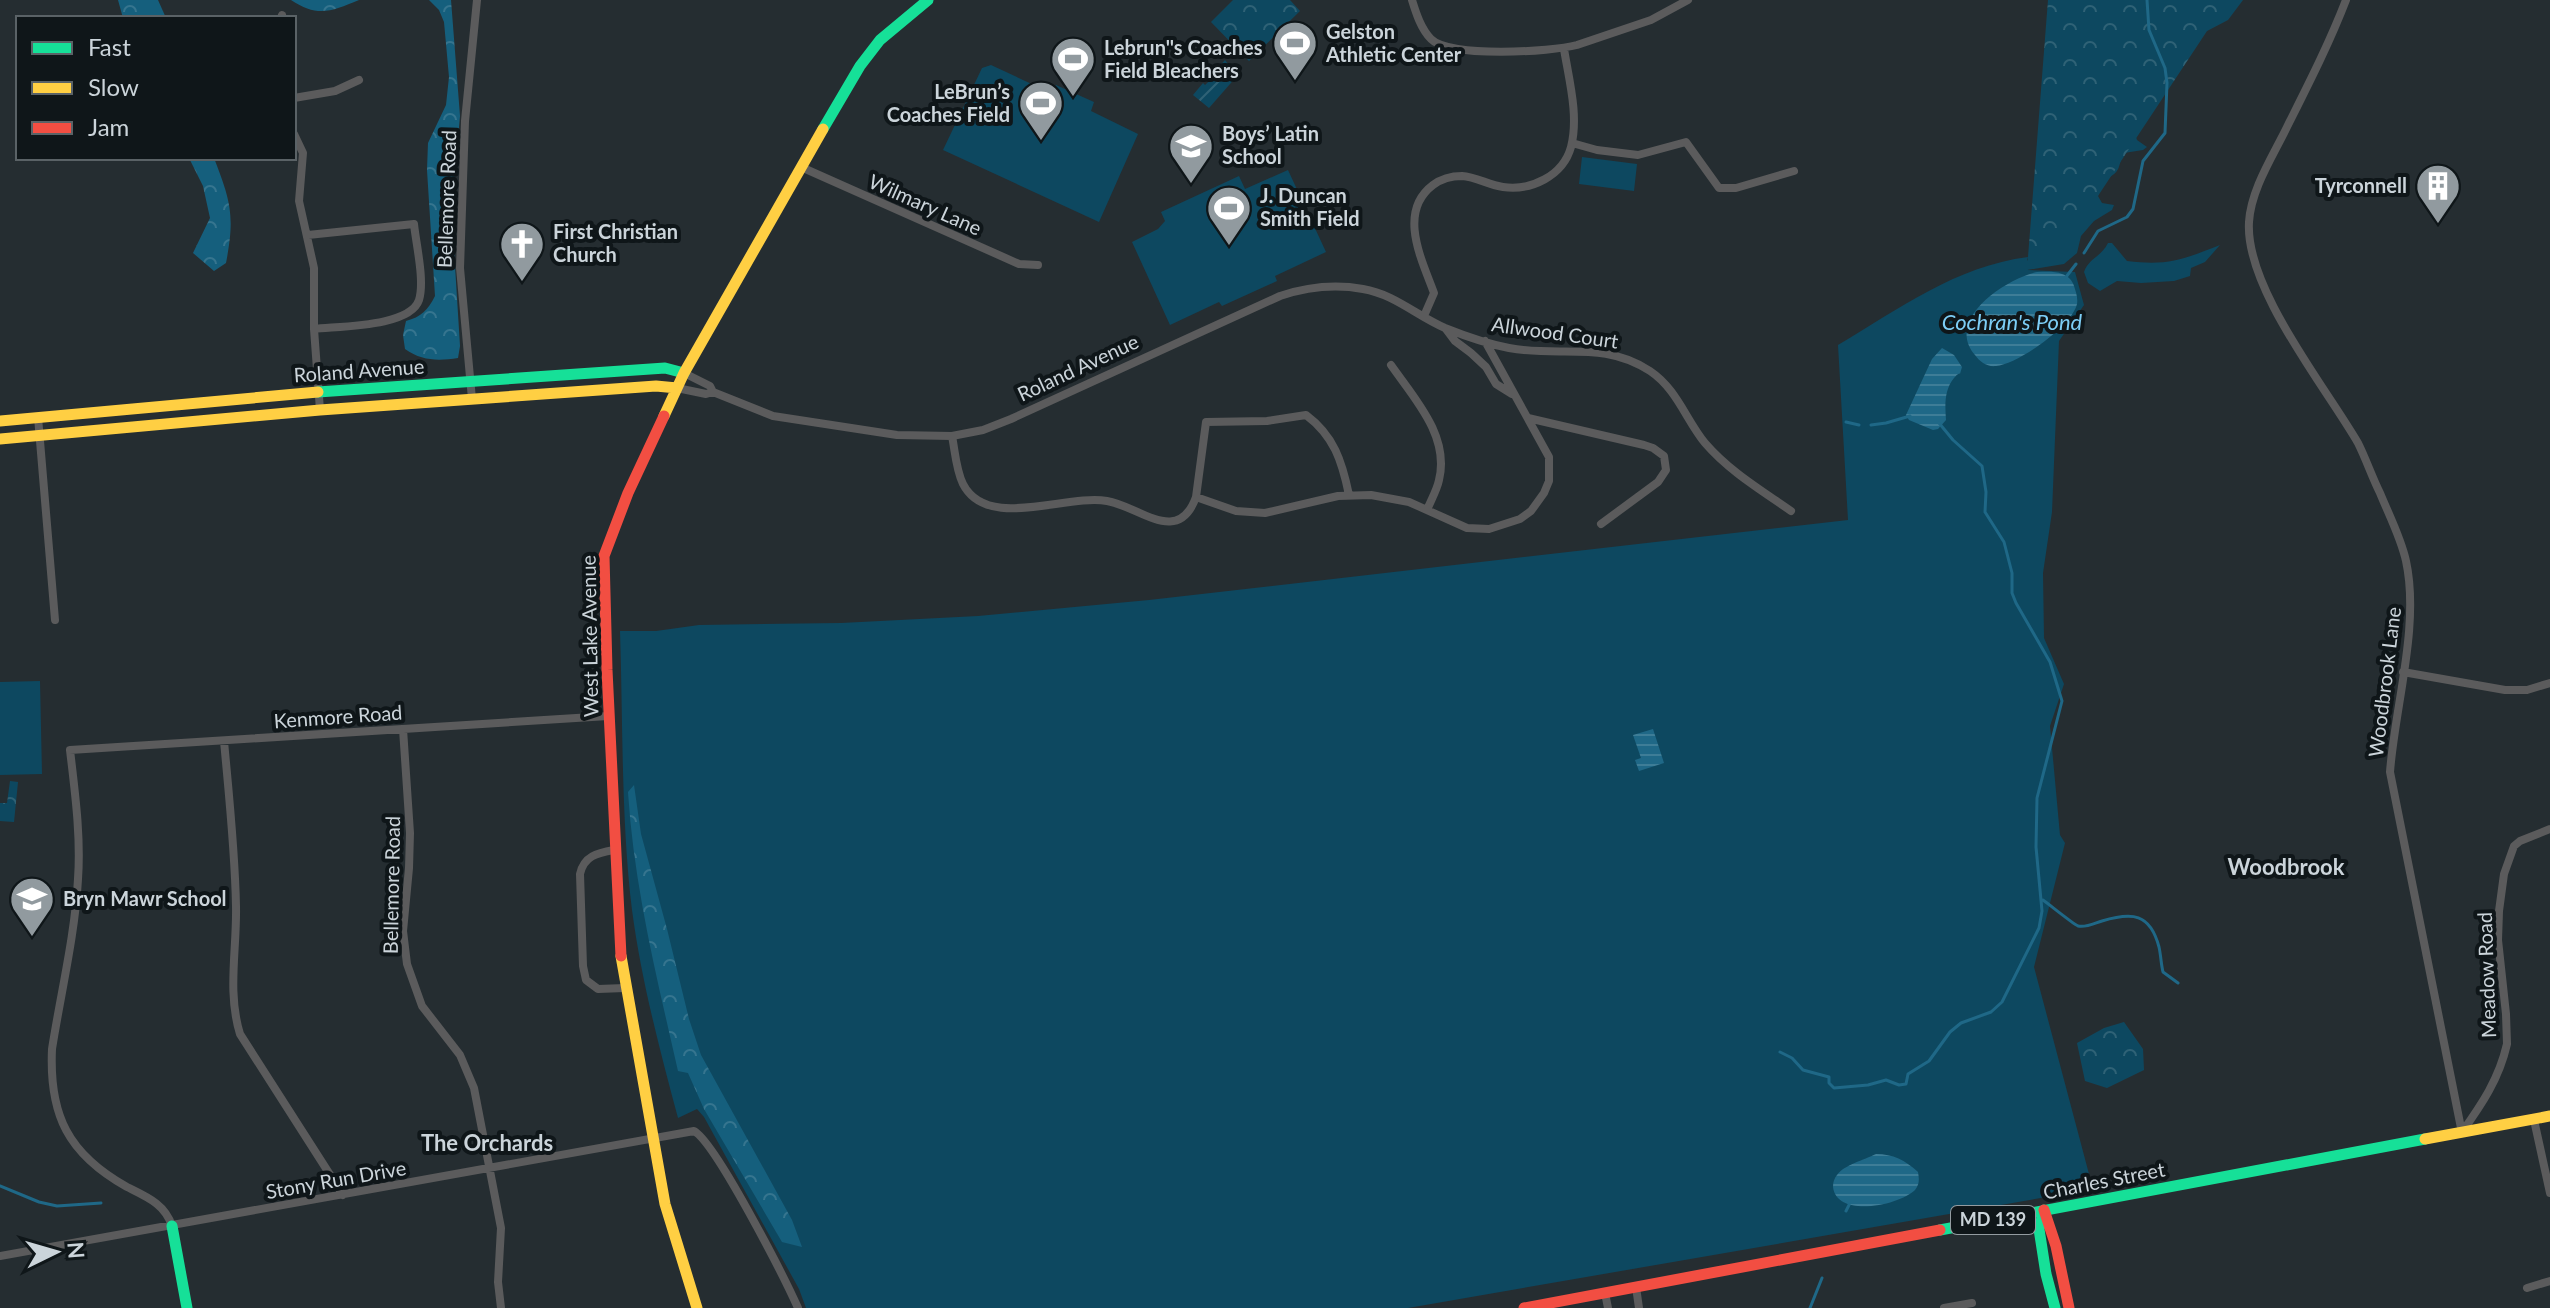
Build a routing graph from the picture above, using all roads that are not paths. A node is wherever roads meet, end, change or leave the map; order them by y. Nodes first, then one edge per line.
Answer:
1 (477, 0) edge
2 (928, 0) edge
3 (1412, 0) edge
4 (1688, 0) edge
5 (2346, 0) edge
6 (1564, 49) junction
7 (359, 80) dead end
8 (296, 98) edge
9 (296, 138) edge
10 (1572, 143) junction
11 (801, 167) junction
12 (1794, 171) dead end
13 (308, 235) junction
14 (1038, 265) dead end
15 (1424, 316) junction
16 (1445, 328) junction
17 (314, 329) junction
18 (1485, 341) junction
19 (1391, 365) dead end
20 (684, 373) junction
21 (470, 381) junction
22 (677, 388) junction
23 (319, 392) junction
24 (713, 392) junction
25 (1515, 396) junction
26 (472, 399) junction
27 (320, 410) junction
28 (38, 417) junction
29 (1528, 418) junction
30 (0, 421) edge
31 (40, 436) junction
32 (952, 436) junction
33 (0, 439) edge
34 (1349, 495) junction
35 (1196, 497) junction
36 (1427, 510) junction
37 (1791, 511) dead end
38 (1601, 524) dead end
39 (55, 620) dead end
40 (2403, 672) junction
41 (2550, 683) edge
42 (608, 716) junction
43 (403, 729) junction
44 (224, 741) junction
45 (2550, 829) edge
46 (614, 850) junction
47 (625, 988) junction
48 (2550, 1116) edge
49 (2534, 1120) junction
50 (2462, 1133) junction
51 (652, 1139) junction
52 (490, 1168) junction
53 (2550, 1193) edge
54 (343, 1195) junction
55 (2044, 1210) junction
56 (172, 1226) junction
57 (0, 1256) edge
58 (2550, 1281) edge
59 (1636, 1287) junction
60 (2527, 1288) dead end
61 (1605, 1293) junction
62 (1972, 1303) dead end
63 (187, 1308) edge
64 (501, 1308) edge
65 (697, 1308) edge
66 (798, 1308) edge
67 (1524, 1308) edge
68 (1608, 1308) edge
69 (1639, 1308) edge
70 (1944, 1308) edge
71 (2055, 1308) edge
72 (2069, 1308) edge

1 - 21 street, Bellemore Road
2 - 11 street, West Lake Avenue
3 - 6 street
4 - 6 street
5 - 40 street, Woodbrook Lane
6 - 10 street
7 - 8 street
9 - 13 street
10 - 12 street
10 - 15 street
11 - 14 street, Wilmary Lane
11 - 20 street, West Lake Avenue
13 - 17 street
13 - 17 street
15 - 16 street, Roland Avenue
15 - 32 street, Roland Avenue
16 - 18 street, Allwood Court
16 - 25 street
17 - 23 street
18 - 25 street
18 - 37 street, Allwood Court
19 - 36 street
20 - 21 street, Roland Avenue
20 - 22 street, West Lake Avenue
20 - 24 street, Roland Avenue
21 - 23 street, Roland Avenue
21 - 26 street, Bellemore Road
22 - 24 street, Roland Avenue
22 - 26 street, Roland Avenue
22 - 42 street, West Lake Avenue
23 - 27 street
23 - 28 street, Roland Avenue
24 - 32 street, Roland Avenue
25 - 29 street
26 - 27 street, Roland Avenue
27 - 31 street, Roland Avenue
28 - 30 street, Roland Avenue
28 - 31 street
29 - 36 street
29 - 38 street
31 - 33 street, Roland Avenue
31 - 39 street
32 - 35 street
34 - 35 street
34 - 35 street
34 - 36 street
40 - 41 street
40 - 50 street, Woodbrook Lane
42 - 43 street, Kenmore Road
42 - 46 street, West Lake Avenue
43 - 44 street, Kenmore Road
43 - 52 street, Bellemore Road
44 - 54 street
44 - 56 street, Kenmore Road
45 - 50 street, Meadow Road
46 - 47 street, West Lake Avenue
46 - 47 street
47 - 51 street, West Lake Avenue
48 - 49 street, Charles Street / MD 139
49 - 50 street, Charles Street / MD 139
49 - 53 street
50 - 55 street, Charles Street / MD 139
51 - 52 street, Stony Run Drive
51 - 65 street, West Lake Avenue
51 - 66 street, Stony Run Drive
52 - 54 street, Stony Run Drive
52 - 64 street, Bellemore Road
54 - 56 street, Stony Run Drive
55 - 59 street, Charles Street / MD 139
55 - 71 street
55 - 72 street
56 - 57 street, Stony Run Drive
56 - 63 street
58 - 60 street
59 - 61 street, Charles Street / MD 139
59 - 69 street
61 - 67 street, Charles Street / MD 139
61 - 68 street
62 - 70 street

